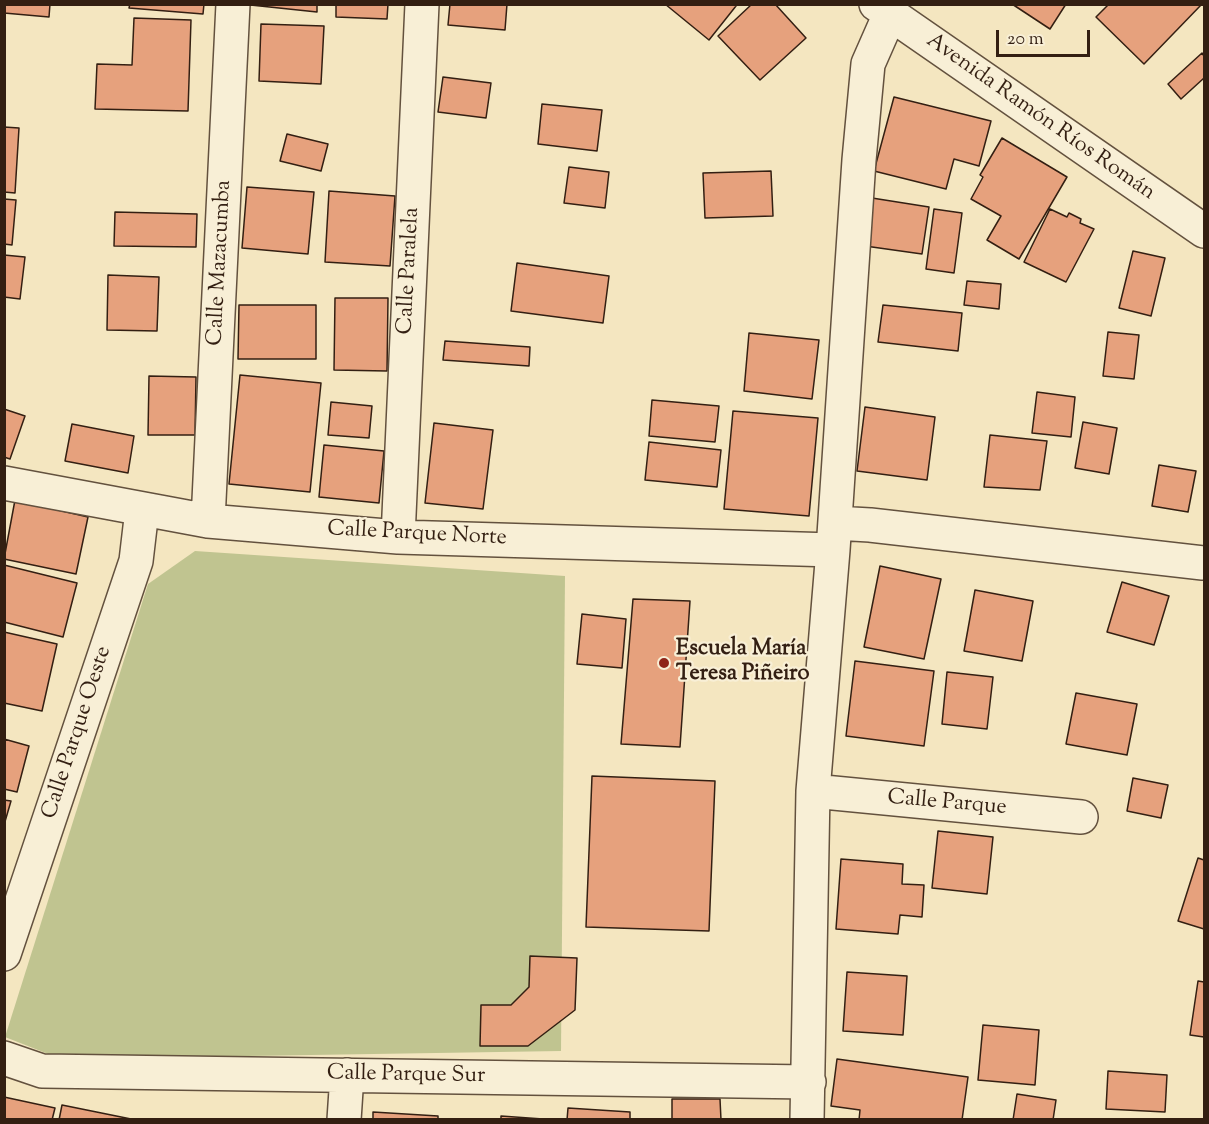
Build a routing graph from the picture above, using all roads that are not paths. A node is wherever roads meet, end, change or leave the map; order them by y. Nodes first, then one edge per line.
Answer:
1 (233, 4) edge
2 (422, 4) edge
3 (883, 9) edge
4 (1204, 231) edge
5 (4, 483) edge
6 (142, 510) junction
7 (208, 521) junction
8 (398, 537) junction
9 (834, 537) junction
10 (1203, 563) edge
11 (813, 792) junction
12 (1081, 817) dead end
13 (4, 954) edge
14 (4, 1058) edge
15 (347, 1075) junction
16 (809, 1082) junction
17 (344, 1119) edge
18 (807, 1119) edge

1 - 7 street, Calle Mazacumba
2 - 8 street, Calle Paralela
3 - 4 street, Avenida Ramón Ríos Román
3 - 9 street
5 - 6 street, Calle Parque Norte
6 - 7 street, Calle Parque Norte
6 - 13 street, Calle Parque Oeste
7 - 8 street, Calle Parque Norte
8 - 9 street, Calle Parque Norte
9 - 10 street, Calle Parque Norte
9 - 11 street
11 - 12 street, Calle Parque
11 - 16 street
14 - 15 street, Calle Parque Sur
15 - 16 street, Calle Parque Sur
15 - 17 street
16 - 18 street

